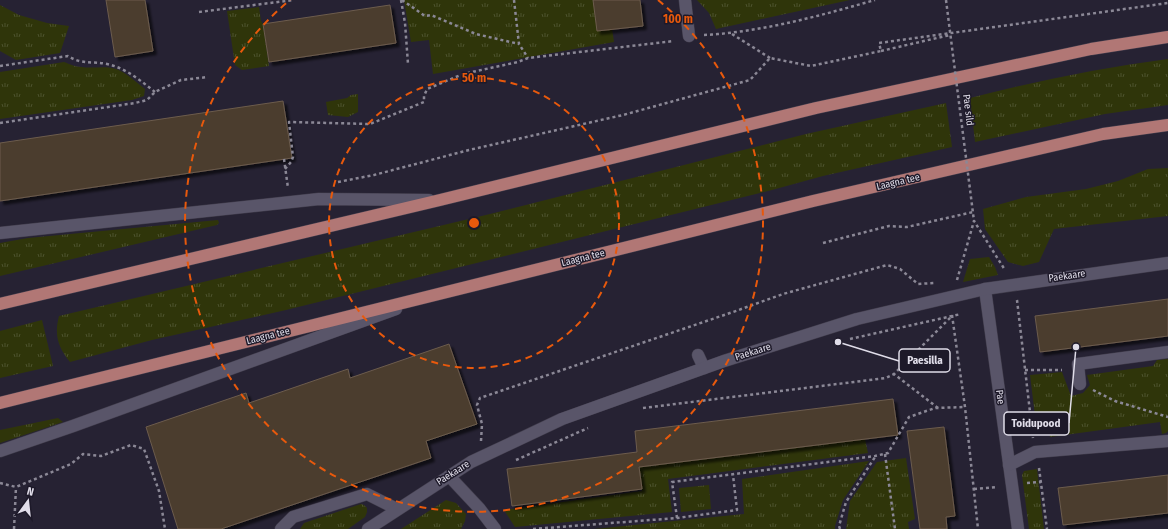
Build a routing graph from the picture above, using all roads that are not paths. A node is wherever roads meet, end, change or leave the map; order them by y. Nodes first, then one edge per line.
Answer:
1 (685, 0) edge
2 (689, 36) road end
3 (1168, 37) edge
4 (1168, 125) edge
5 (440, 200) junction
6 (0, 233) edge
7 (1168, 263) edge
8 (985, 289) junction
9 (439, 294) junction
10 (0, 304) edge
11 (1168, 352) edge
12 (698, 355) dead end
13 (704, 368) junction
14 (1080, 384) road end
15 (0, 403) edge
16 (1168, 441) edge
17 (0, 451) edge
18 (1009, 465) junction
19 (449, 476) junction
20 (397, 509) junction
21 (281, 529) edge
22 (368, 529) edge
23 (495, 529) edge
24 (1018, 529) edge

1 - 2 street
3 - 5 main road
4 - 9 main road, Laagna tee
5 - 6 street
5 - 10 main road
7 - 8 street, Paekaare
8 - 13 street, Paekaare
8 - 18 street, Pae
9 - 15 main road, Laagna tee
9 - 17 street
11 - 14 street
12 - 13 street
13 - 19 street, Paekaare
16 - 18 street
18 - 24 street, Pae
19 - 20 street, Paekaare
19 - 23 street
20 - 21 street
20 - 22 street, Paekaare

